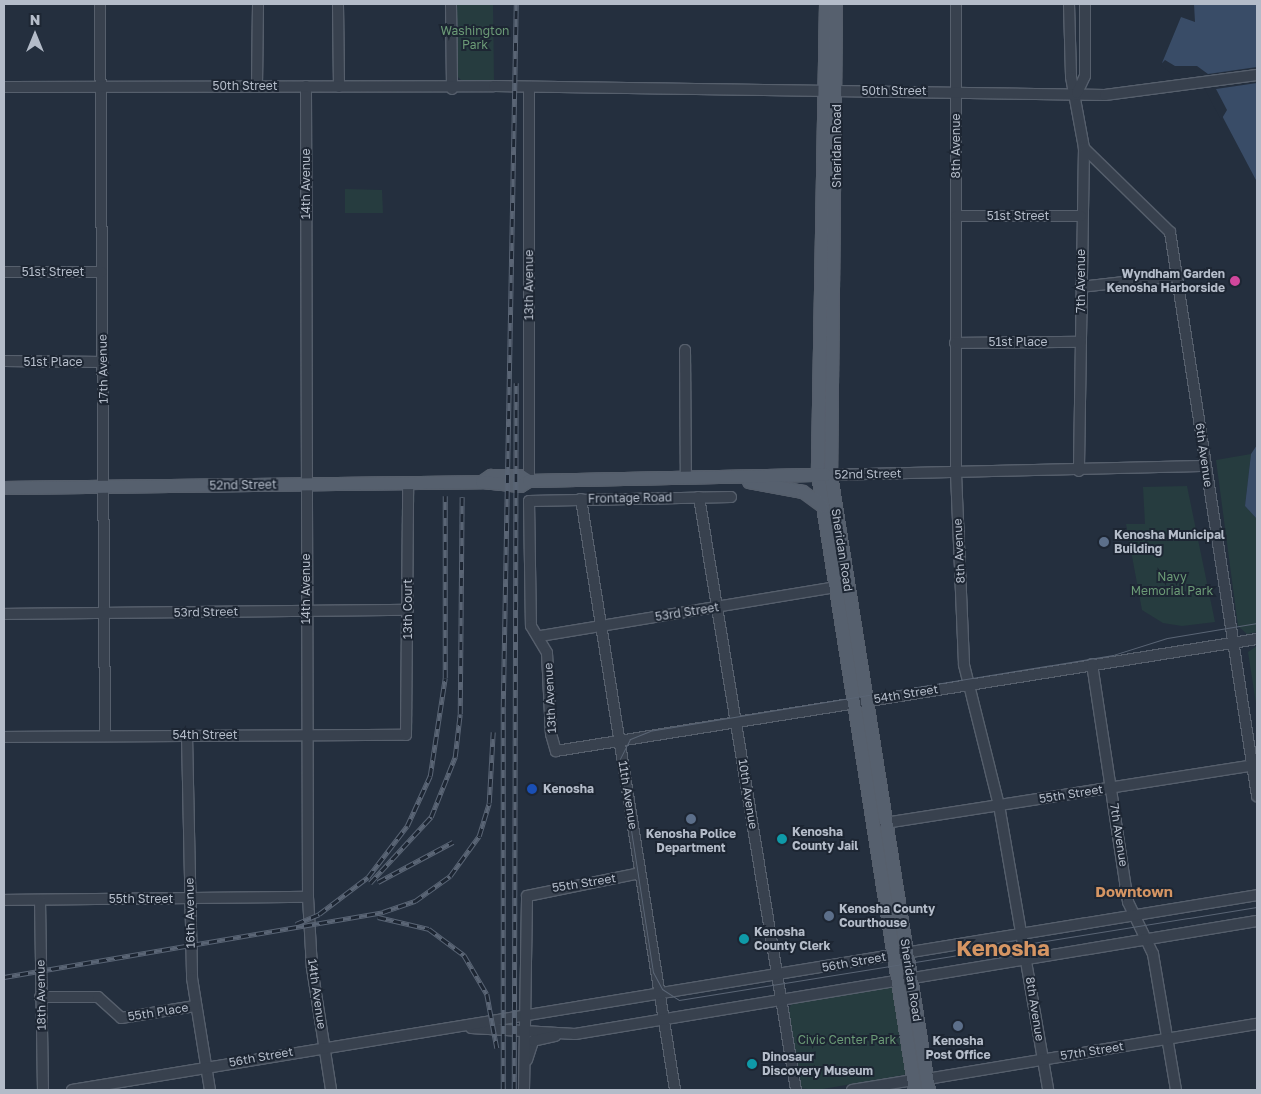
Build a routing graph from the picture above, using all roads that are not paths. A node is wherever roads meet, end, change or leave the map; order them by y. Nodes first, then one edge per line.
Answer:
1 (100, 4) edge
2 (258, 4) edge
3 (338, 4) edge
4 (451, 4) edge
5 (826, 4) edge
6 (836, 4) edge
7 (956, 4) edge
8 (1068, 4) edge
9 (1086, 5) edge
10 (1257, 75) edge
11 (100, 86) junction
12 (257, 86) junction
13 (306, 86) junction
14 (4, 87) edge
15 (339, 87) junction
16 (452, 89) junction
17 (529, 89) junction
18 (831, 91) junction
19 (956, 91) junction
20 (1077, 94) junction
21 (1084, 148) junction
22 (956, 216) junction
23 (1081, 216) junction
24 (4, 272) edge
25 (102, 272) junction
26 (1178, 276) junction
27 (1081, 287) junction
28 (1081, 342) junction
29 (955, 343) junction
30 (685, 350) dead end
31 (4, 361) edge
32 (103, 362) junction
33 (1206, 466) junction
34 (1079, 470) junction
35 (956, 473) junction
36 (818, 475) junction
37 (831, 475) junction
38 (686, 478) junction
39 (727, 478) junction
40 (529, 481) junction
41 (408, 483) junction
42 (306, 484) junction
43 (106, 487) junction
44 (4, 488) edge
45 (699, 497) junction
46 (731, 497) dead end
47 (581, 499) junction
48 (530, 501) joint
49 (822, 506) junction
50 (834, 587) junction
51 (718, 607) junction
52 (306, 610) junction
53 (408, 610) junction
54 (105, 613) junction
55 (4, 614) edge
56 (600, 625) junction
57 (540, 636) junction
58 (1257, 639) edge
59 (1232, 643) junction
60 (1092, 664) junction
61 (969, 684) junction
62 (861, 701) junction
63 (737, 721) junction
64 (105, 735) junction
65 (187, 735) junction
66 (307, 735) junction
67 (406, 735) joint
68 (4, 737) edge
69 (620, 740) junction
70 (556, 751) joint
71 (1255, 765) edge
72 (1111, 788) junction
73 (1257, 796) edge
74 (999, 805) junction
75 (885, 823) junction
76 (640, 873) junction
77 (1257, 895) edge
78 (308, 897) junction
79 (190, 899) junction
80 (4, 900) edge
81 (40, 900) junction
82 (1135, 916) junction
83 (1257, 921) edge
84 (1022, 933) junction
85 (1146, 940) junction
86 (900, 954) junction
87 (1026, 958) junction
88 (777, 975) junction
89 (904, 979) junction
90 (659, 994) junction
91 (40, 997) junction
92 (781, 999) junction
93 (195, 1006) junction
94 (524, 1015) junction
95 (663, 1020) junction
96 (1257, 1024) edge
97 (450, 1027) junction
98 (523, 1028) junction
99 (565, 1034) junction
100 (1168, 1039) junction
101 (324, 1046) junction
102 (1043, 1059) junction
103 (206, 1066) junction
104 (524, 1075) junction
105 (928, 1084) edge
106 (914, 1085) edge
107 (87, 1089) edge
108 (43, 1090) edge
109 (72, 1090) edge
110 (210, 1090) edge
111 (331, 1090) edge
112 (524, 1090) edge
113 (675, 1090) edge
114 (796, 1090) edge
115 (852, 1090) edge
116 (1048, 1090) edge
117 (1176, 1090) edge

1 - 11 street, 17th Avenue
2 - 12 street
3 - 15 street
4 - 16 street
5 - 18 main road, Sheridan Road
6 - 18 main road, Sheridan Road
7 - 19 street, 8th Avenue
8 - 20 street, 7th Avenue
9 - 20 street, 7th Avenue
10 - 20 street, 50th Street
11 - 12 street, 50th Street
11 - 14 street, 50th Street
11 - 25 street, 17th Avenue
12 - 13 street, 50th Street
13 - 15 street, 50th Street
13 - 42 street, 14th Avenue
15 - 16 street, 50th Street
16 - 17 street, 50th Street
17 - 18 street, 50th Street
17 - 40 street, 13th Avenue
18 - 19 street, 50th Street
18 - 36 main road, Sheridan Road
18 - 37 main road, Sheridan Road
19 - 20 street, 50th Street
19 - 22 street, 8th Avenue
20 - 21 street, 7th Avenue
21 - 23 street, 7th Avenue
21 - 26 street, 6th Avenue
22 - 23 street, 51st Street
22 - 29 street, 8th Avenue
23 - 27 street, 7th Avenue
24 - 25 street, 51st Street
25 - 32 street, 17th Avenue
26 - 27 street
26 - 33 street, 6th Avenue
27 - 28 street, 7th Avenue
28 - 29 street, 51st Place
28 - 34 street, 7th Avenue
29 - 35 street, 8th Avenue
30 - 38 street
31 - 32 street, 51st Place
32 - 43 street, 17th Avenue
33 - 34 street, 52nd Street
33 - 59 street, 6th Avenue
34 - 35 street, 52nd Street
35 - 37 street, 52nd Street
35 - 61 street, 8th Avenue
36 - 37 main road, 52nd Street
36 - 39 main road, 52nd Street
36 - 49 main road, Sheridan Road
37 - 62 main road, Sheridan Road
38 - 39 main road, 52nd Street
38 - 40 main road, 52nd Street
39 - 49 main road
40 - 41 main road, 52nd Street
41 - 42 main road, 52nd Street
41 - 53 street, 13th Court
42 - 43 main road, 52nd Street
42 - 52 street, 14th Avenue
43 - 44 main road, 52nd Street
43 - 54 street, 17th Avenue
45 - 46 street, Frontage Road
45 - 47 street, Frontage Road
45 - 51 street, 10th Avenue
47 - 48 street, Frontage Road
47 - 56 street, 11th Avenue
48 - 57 street, 13th Avenue
49 - 50 main road, Sheridan Road
50 - 51 street, 53rd Street
50 - 62 main road, Sheridan Road
51 - 56 street, 53rd Street
51 - 63 street, 10th Avenue
52 - 53 street, 53rd Street
52 - 54 street, 53rd Street
52 - 66 street, 14th Avenue
53 - 67 street, 13th Court
54 - 55 street, 53rd Street
54 - 64 street, 17th Avenue
56 - 57 street, 53rd Street
56 - 69 street, 11th Avenue
57 - 70 street, 13th Avenue
58 - 59 street, 54th Street
59 - 60 street, 54th Street
59 - 71 street, 6th Avenue
60 - 61 street, 54th Street
60 - 72 street, 7th Avenue
61 - 62 street, 54th Street
61 - 74 street, 8th Avenue
62 - 63 street, 54th Street
62 - 75 main road, Sheridan Road
62 - 86 main road, Sheridan Road
63 - 69 street, 54th Street
63 - 88 street, 10th Avenue
64 - 65 street, 54th Street
64 - 68 street, 54th Street
65 - 66 street, 54th Street
65 - 79 street, 16th Avenue
66 - 67 street, 54th Street
66 - 78 street, 14th Avenue
69 - 70 street, 54th Street
69 - 76 street, 11th Avenue
71 - 72 street, 55th Street
71 - 73 street, 6th Avenue
72 - 74 street, 55th Street
72 - 82 street, 7th Avenue
74 - 75 street, 55th Street
74 - 84 street, 8th Avenue
75 - 86 main road, Sheridan Road
76 - 90 street, 11th Avenue
76 - 94 street, 55th Street
77 - 82 street, 56th Street
78 - 79 street, 55th Street
78 - 101 street, 14th Avenue
79 - 81 street, 55th Street
79 - 93 street, 16th Avenue
80 - 81 street, 55th Street
81 - 91 street, 18th Avenue
82 - 84 street, 56th Street
82 - 85 street, 7th Avenue
83 - 85 street, 56th Street
84 - 86 street, 56th Street
84 - 87 street, 8th Avenue
85 - 87 street, 56th Street
85 - 100 street, 7th Avenue
86 - 88 street, 56th Street
86 - 89 main road, Sheridan Road
87 - 89 street, 56th Street
87 - 102 street, 8th Avenue
88 - 90 street, 56th Street
88 - 92 street, 10th Avenue
89 - 92 street, 56th Street
89 - 105 main road, Sheridan Road
89 - 106 main road, Sheridan Road
90 - 94 street, 56th Street
90 - 95 street, 11th Avenue
91 - 93 street, 55th Place
91 - 108 street, 18th Avenue
92 - 95 street, 56th Street
92 - 114 street, 10th Avenue
93 - 103 street, 16th Avenue
94 - 97 street, 56th Street
94 - 98 street
95 - 99 street, 56th Street
95 - 113 street, 11th Avenue
96 - 100 street, 57th Street
97 - 98 street, 56th Street
97 - 101 street, 56th Street
98 - 99 street, 56th Street
98 - 104 street
99 - 104 street
100 - 102 street, 57th Street
100 - 117 street, 7th Avenue
101 - 103 street, 56th Street
101 - 111 street, 14th Avenue
102 - 105 street, 57th Street
102 - 116 street, 8th Avenue
103 - 107 street, 56th Street
103 - 110 street, 16th Avenue
104 - 112 street
106 - 115 street
107 - 109 street, 56th Street

